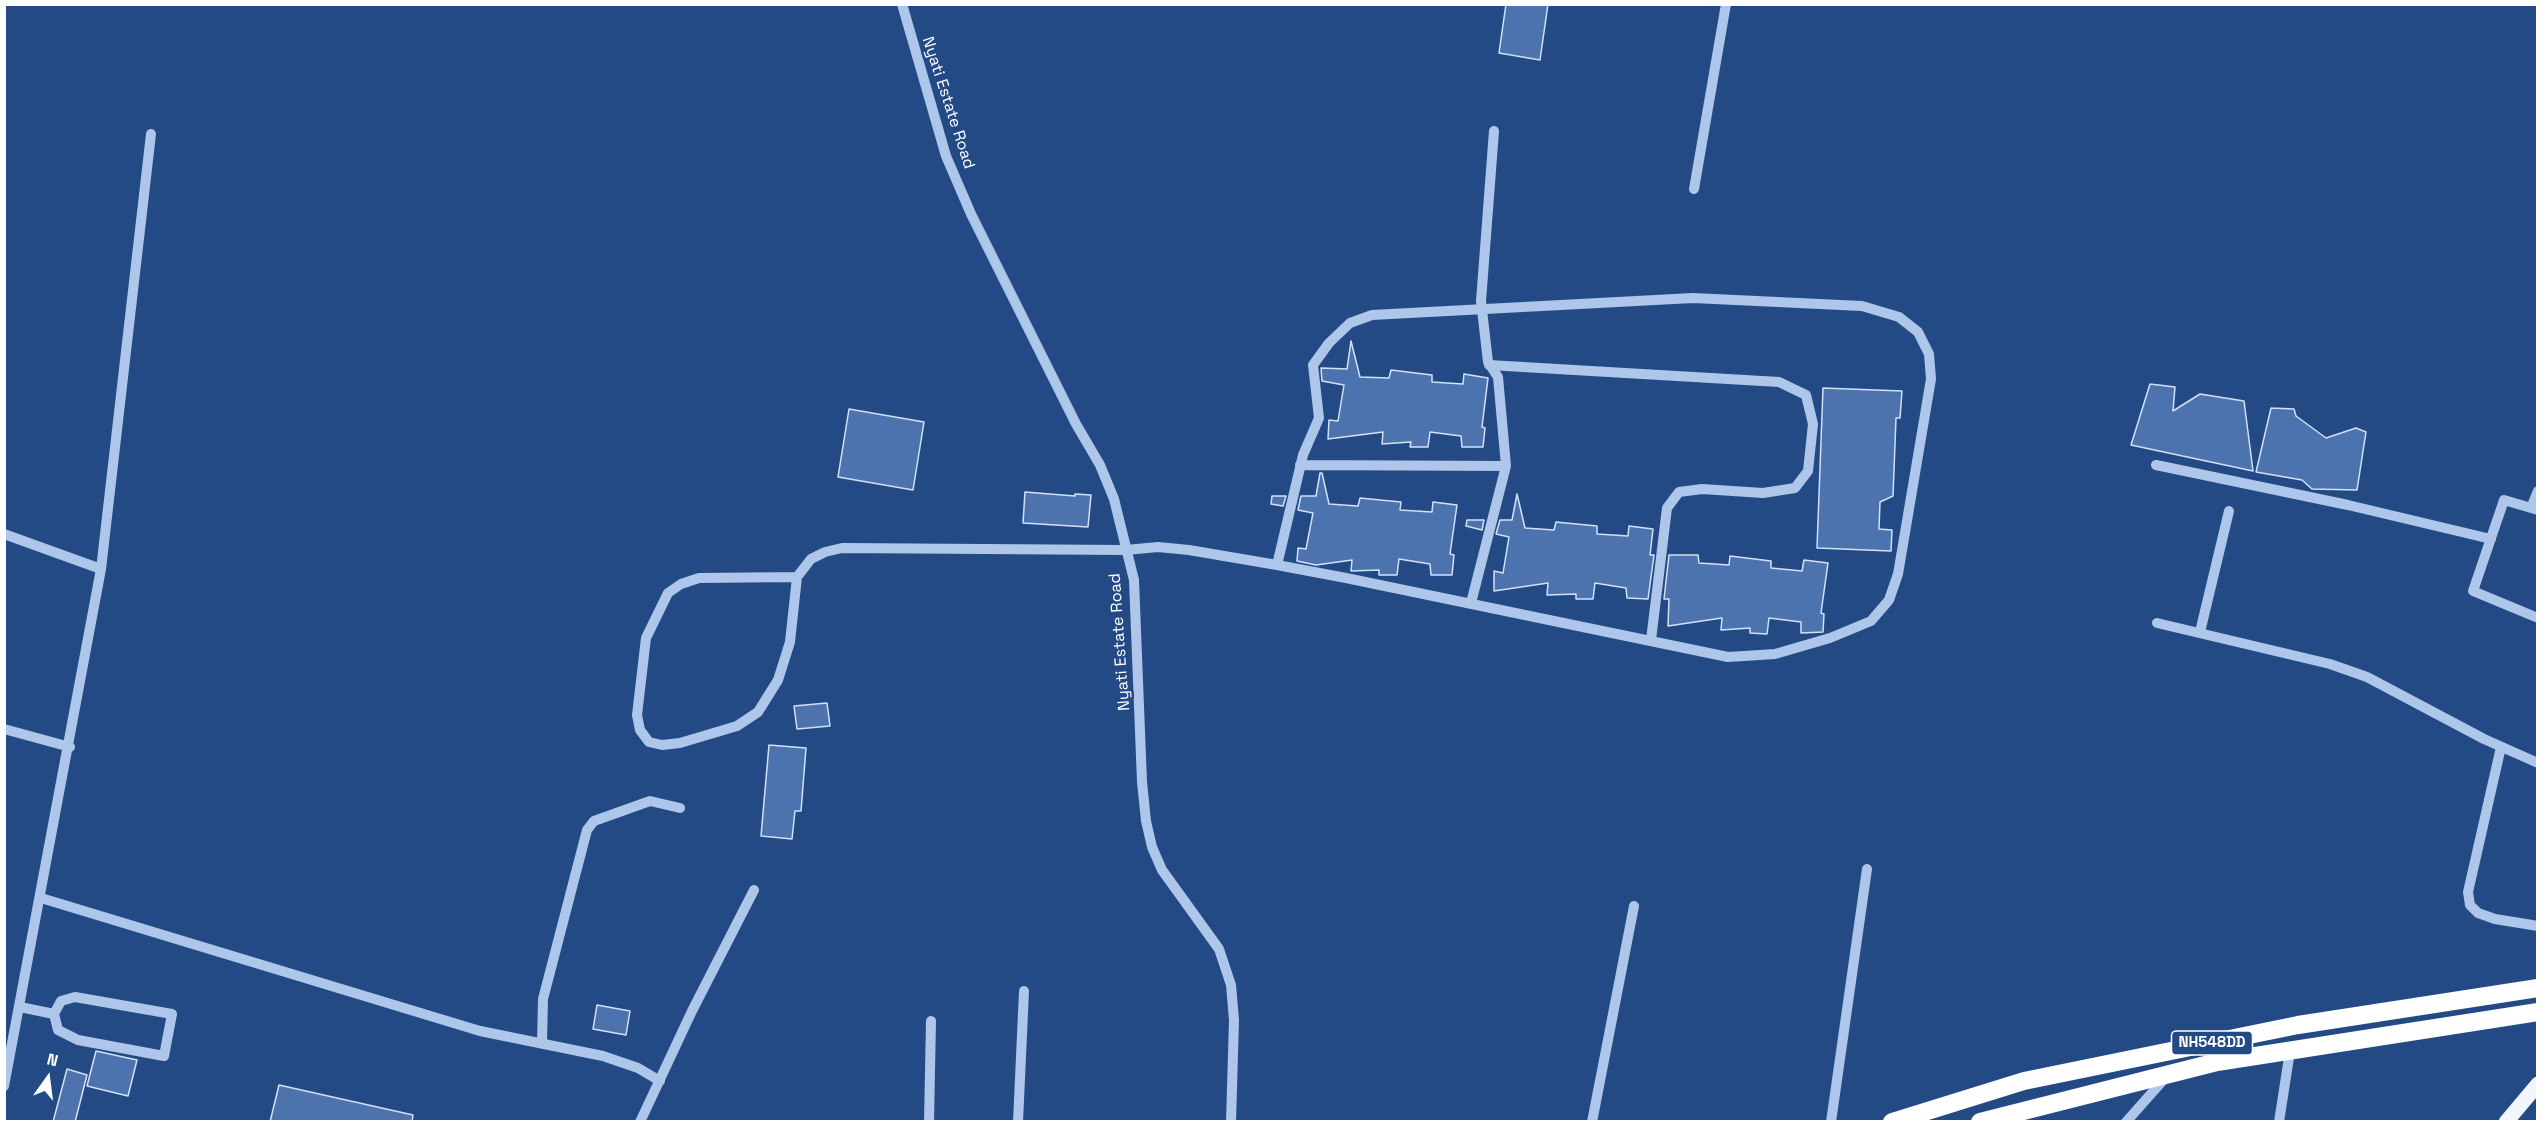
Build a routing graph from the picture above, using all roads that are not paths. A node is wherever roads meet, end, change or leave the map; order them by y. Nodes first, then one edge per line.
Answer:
1 (902, 4) edge
2 (1726, 4) edge
3 (1494, 131) dead end
4 (151, 134) dead end
5 (1694, 189) dead end
6 (1482, 309) junction
7 (1489, 365) junction
8 (1300, 465) junction
9 (2156, 465) dead end
10 (1506, 466) junction
11 (2538, 491) edge
12 (2534, 509) edge
13 (2229, 511) dead end
14 (4, 534) edge
15 (2491, 539) junction
16 (1126, 550) junction
17 (1276, 566) junction
18 (101, 569) junction
19 (797, 577) junction
20 (1471, 603) junction
21 (2538, 618) edge
22 (2157, 622) dead end
23 (2200, 632) junction
24 (1652, 640) junction
25 (4, 729) edge
26 (70, 747) junction
27 (2501, 747) junction
28 (2538, 763) edge
29 (680, 808) dead end
30 (1867, 869) dead end
31 (754, 890) dead end
32 (41, 898) junction
33 (1634, 906) dead end
34 (2538, 926) edge
35 (2538, 988) edge
36 (1024, 991) dead end
37 (20, 1007) junction
38 (2538, 1012) edge
39 (54, 1014) junction
40 (931, 1021) dead end
41 (542, 1043) junction
42 (2290, 1051) junction
43 (2169, 1074) junction
44 (660, 1081) junction
45 (2538, 1083) edge
46 (4, 1086) edge
47 (640, 1122) edge
48 (929, 1122) edge
49 (1018, 1122) edge
50 (1231, 1122) edge
51 (1592, 1122) edge
52 (1831, 1122) edge
53 (1892, 1122) edge
54 (1980, 1122) edge
55 (2126, 1122) edge
56 (2279, 1122) edge
57 (2506, 1122) edge

1 - 16 street, Nyati Estate Road
2 - 5 street
3 - 6 street
4 - 18 street
6 - 7 street
6 - 8 street
6 - 24 street
7 - 10 street
7 - 24 street
8 - 10 street
8 - 17 street
9 - 15 street
10 - 20 street
11 - 12 street
12 - 15 street
13 - 23 street
14 - 18 street
15 - 21 street
16 - 17 street
16 - 19 street
16 - 50 street, Nyati Estate Road
17 - 20 street
18 - 26 street
19 - 19 street
20 - 24 street
22 - 23 street
23 - 27 street
25 - 26 street
26 - 32 street
27 - 28 street
27 - 34 street
29 - 41 street
30 - 52 street
31 - 44 street
32 - 37 street
32 - 41 street
33 - 51 street
35 - 53 highway, NH548DD
36 - 49 street
37 - 39 street
37 - 46 street
38 - 42 highway, NH548DD
39 - 39 street
40 - 48 street
41 - 44 street
42 - 43 highway, NH548DD
42 - 56 street
43 - 54 highway, NH548DD
43 - 55 street
44 - 47 street
45 - 57 main road

